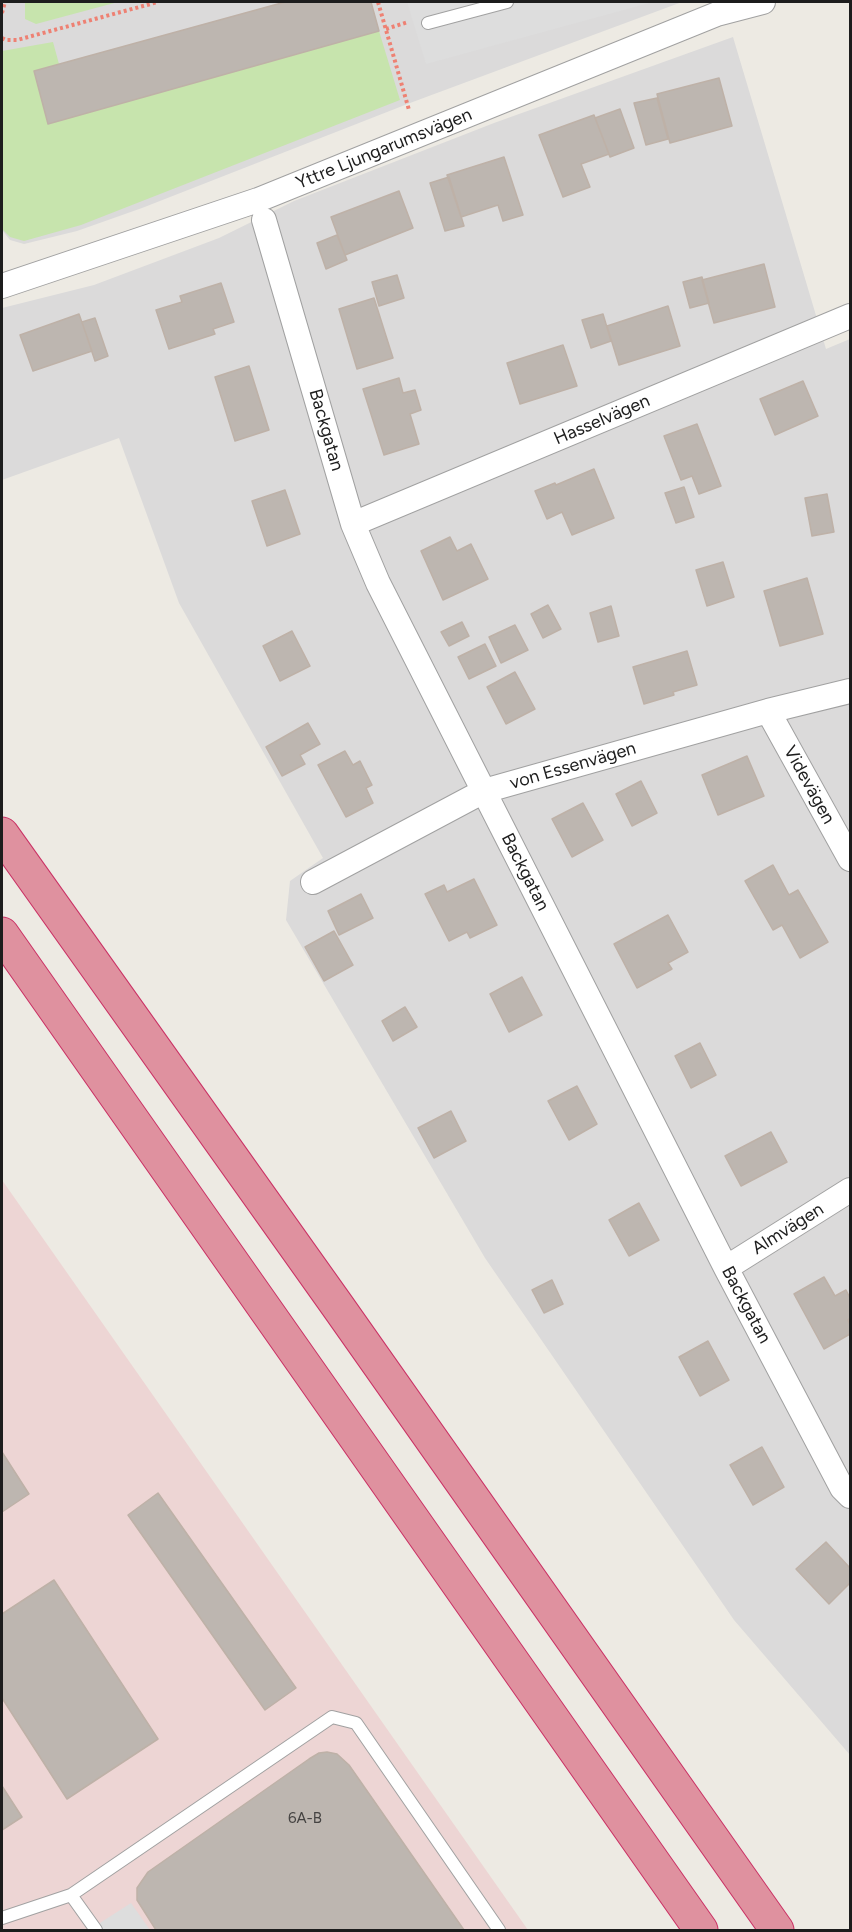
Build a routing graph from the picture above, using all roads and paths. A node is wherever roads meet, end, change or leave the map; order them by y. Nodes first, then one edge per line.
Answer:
1 (5, 2) edge
2 (158, 2) edge
3 (378, 2) edge
4 (507, 2) edge
5 (763, 2) edge
6 (2, 13) edge
7 (428, 22) dead end
8 (2, 38) edge
9 (409, 111) dead end
10 (264, 220) dead end
11 (2, 286) edge
12 (850, 316) edge
13 (353, 524) junction
14 (850, 691) edge
15 (768, 711) junction
16 (484, 791) junction
17 (2, 834) edge
18 (850, 859) edge
19 (313, 882) dead end
20 (2, 934) edge
21 (850, 1190) edge
22 (726, 1268) junction
23 (850, 1496) edge
24 (71, 1895) junction
25 (2, 1918) edge
26 (96, 1930) edge
27 (500, 1930) edge
28 (701, 1930) edge
29 (777, 1930) edge

1 - 6 path
2 - 8 path
3 - 9 path
4 - 7 lane
5 - 11 street, Yttre Ljungarumsvägen
10 - 13 street, Backgatan
12 - 13 street, Hasselvägen
13 - 16 street, Backgatan
14 - 15 street, von Essenvägen
15 - 16 street, von Essenvägen
15 - 18 street, Videvägen
16 - 19 street, von Essenvägen
16 - 22 street, Backgatan
17 - 29 highway
20 - 28 highway
21 - 22 street, Almvägen
22 - 23 street, Backgatan
24 - 25 lane
24 - 26 lane
24 - 27 lane

